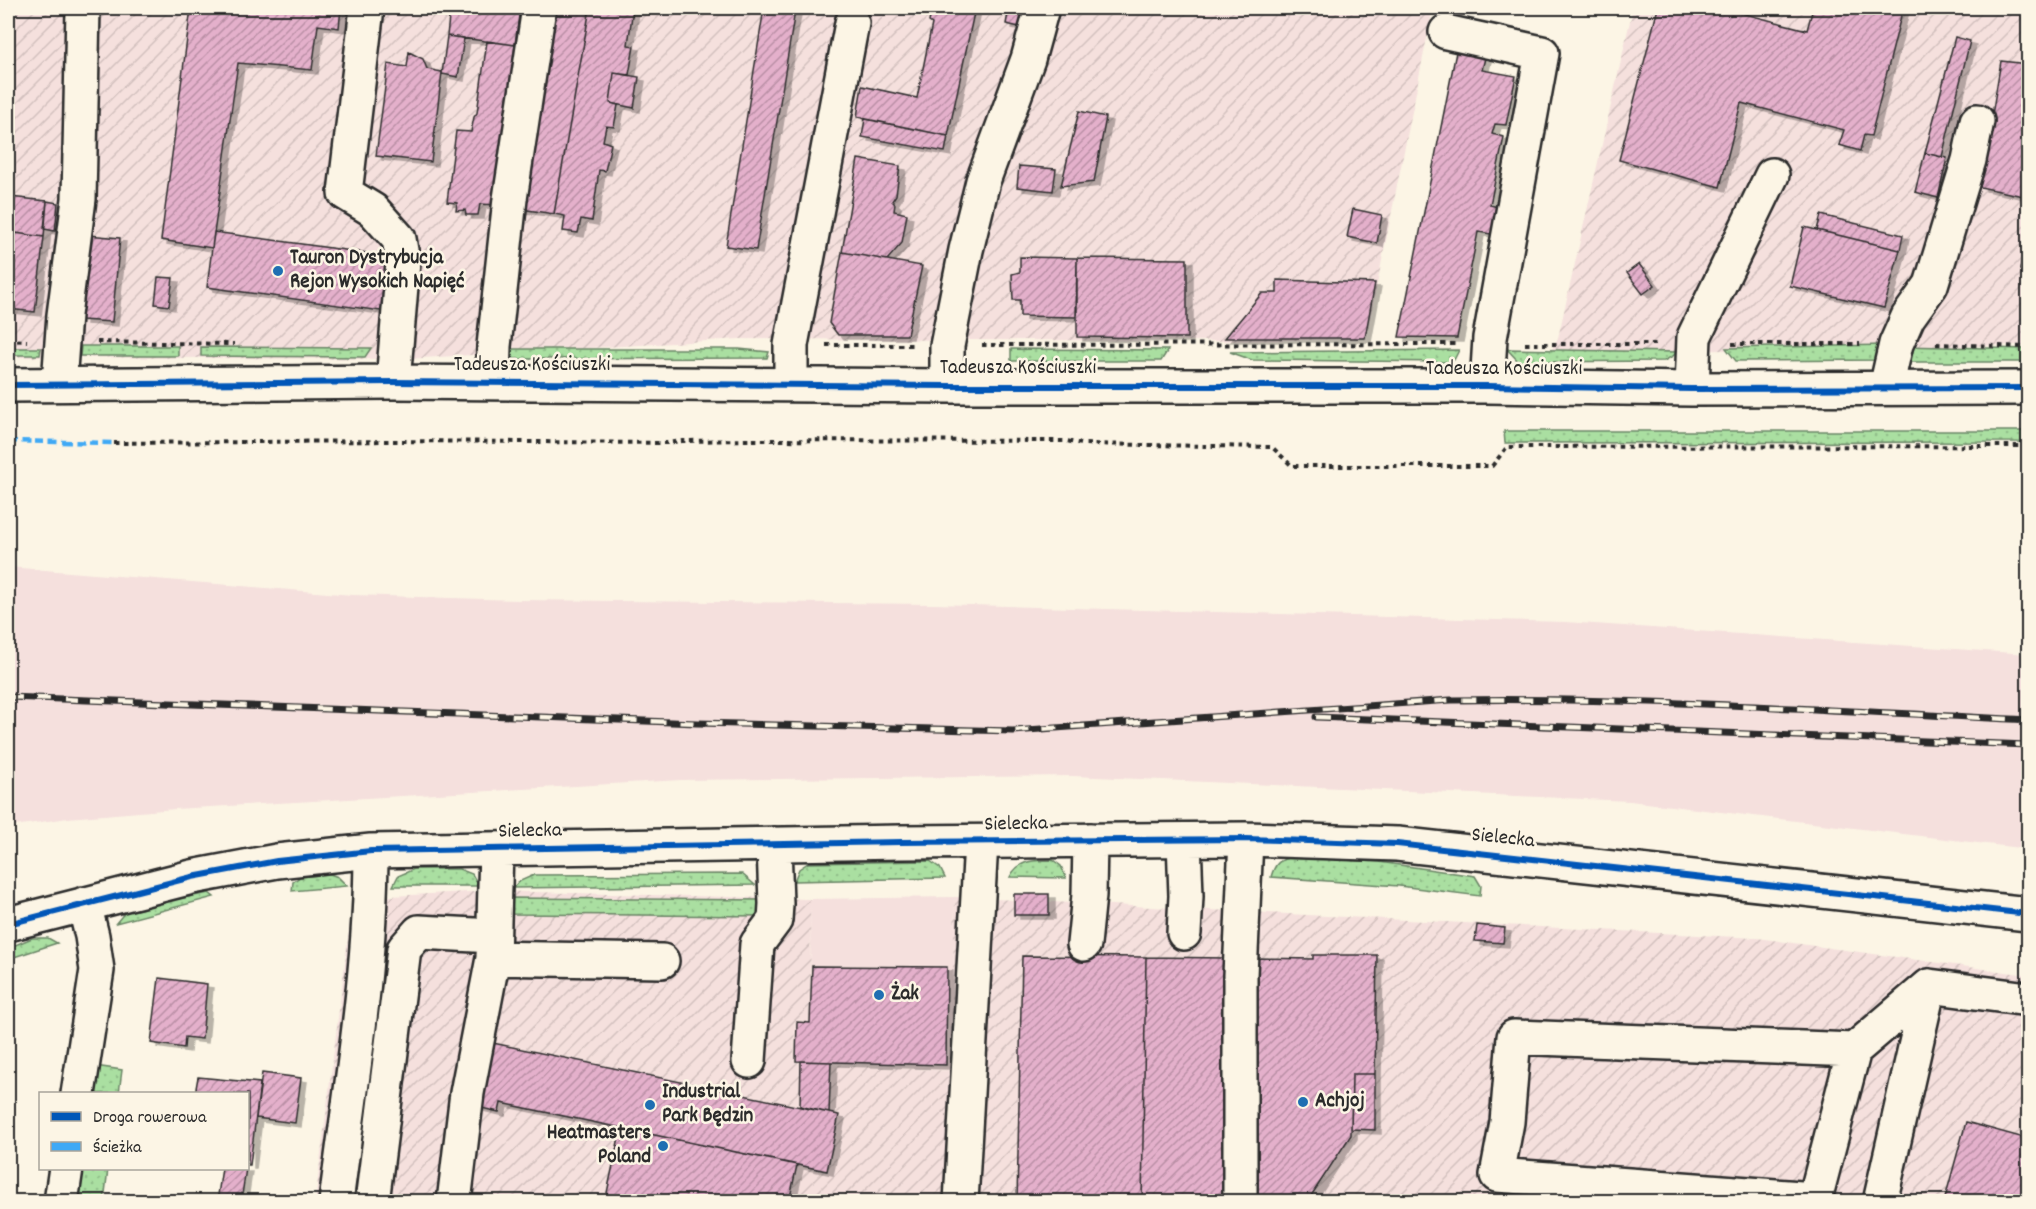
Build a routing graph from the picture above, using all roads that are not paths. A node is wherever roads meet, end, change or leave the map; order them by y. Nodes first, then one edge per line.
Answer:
1 (83, 8) edge
2 (367, 8) edge
3 (539, 8) edge
4 (1042, 8) edge
5 (852, 23) dead end
6 (1446, 32) dead end
7 (1977, 121) dead end
8 (1772, 175) dead end
9 (393, 382) junction
10 (494, 382) junction
11 (59, 383) junction
12 (8, 385) edge
13 (791, 385) junction
14 (947, 386) junction
15 (1487, 386) junction
16 (1886, 388) junction
17 (2028, 388) edge
18 (1692, 389) junction
19 (1246, 839) junction
20 (1090, 840) junction
21 (1184, 840) junction
22 (981, 842) junction
23 (774, 844) junction
24 (496, 849) junction
25 (371, 851) junction
26 (84, 904) junction
27 (2028, 914) edge
28 (8, 924) edge
29 (1184, 933) dead end
30 (1084, 944) dead end
31 (493, 947) junction
32 (662, 961) dead end
33 (1929, 986) junction
34 (2028, 999) edge
35 (1854, 1050) junction
36 (749, 1061) dead end
37 (78, 1092) edge
38 (66, 1170) edge
39 (61, 1202) edge
40 (336, 1202) edge
41 (372, 1202) edge
42 (454, 1202) edge
43 (961, 1202) edge
44 (1240, 1202) edge
45 (1880, 1202) edge

1 - 11 street
2 - 9 street
3 - 10 street
4 - 14 street
5 - 13 street
6 - 15 street
7 - 16 street
8 - 18 street
9 - 10 street, Tadeusza Kościuszki
9 - 11 street, Tadeusza Kościuszki
10 - 13 street, Tadeusza Kościuszki
11 - 12 street, Tadeusza Kościuszki
13 - 14 street, Tadeusza Kościuszki
14 - 15 street, Tadeusza Kościuszki
15 - 18 street, Tadeusza Kościuszki
16 - 17 street, Tadeusza Kościuszki
16 - 18 street, Tadeusza Kościuszki
19 - 21 street, Sielecka
19 - 27 street, Sielecka
19 - 44 street
20 - 21 street, Sielecka
20 - 22 street, Sielecka
20 - 30 street
21 - 29 street
22 - 23 street, Sielecka
22 - 43 street
23 - 24 street, Sielecka
23 - 36 street
24 - 25 street, Sielecka
24 - 31 street
25 - 26 street, Sielecka
25 - 40 street
26 - 28 street, Sielecka
26 - 37 street
31 - 32 street
31 - 41 street
31 - 42 street
33 - 34 street
33 - 35 street
33 - 45 street
35 - 35 street
38 - 39 street

